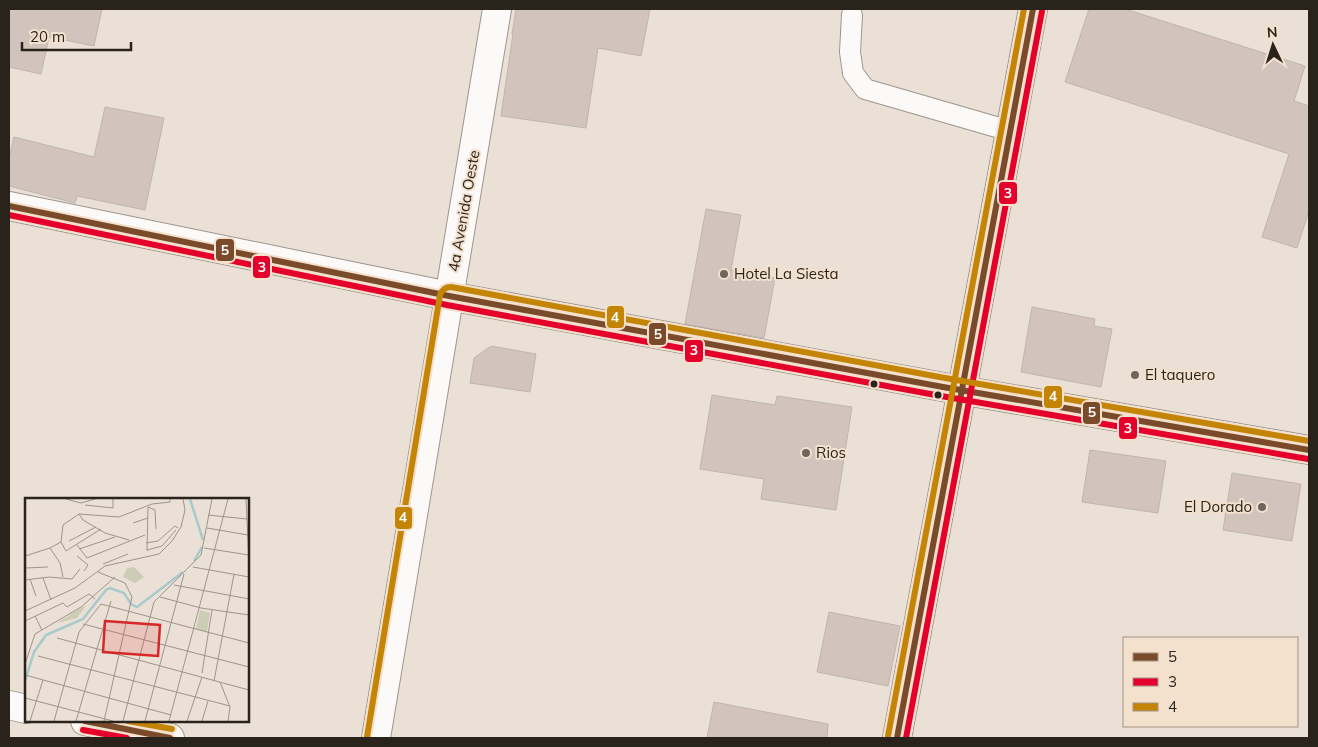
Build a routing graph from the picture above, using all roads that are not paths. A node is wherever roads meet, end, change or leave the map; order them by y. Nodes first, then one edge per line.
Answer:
1 (497, 9) edge
2 (1033, 9) edge
3 (852, 15) dead end
4 (1010, 131) junction
5 (9, 206) edge
6 (449, 296) junction
7 (962, 390) junction
8 (1309, 450) edge
9 (9, 705) edge
10 (25, 709) edge
11 (89, 722) edge
12 (170, 738) edge
13 (376, 738) edge
14 (897, 738) edge

1 - 6 street, 4a Avenida Oeste
2 - 4 street
3 - 4 lane
4 - 7 street
5 - 6 street
6 - 7 street
6 - 13 street, 4a Avenida Oeste
7 - 8 street
7 - 14 street
9 - 10 street
11 - 12 street

